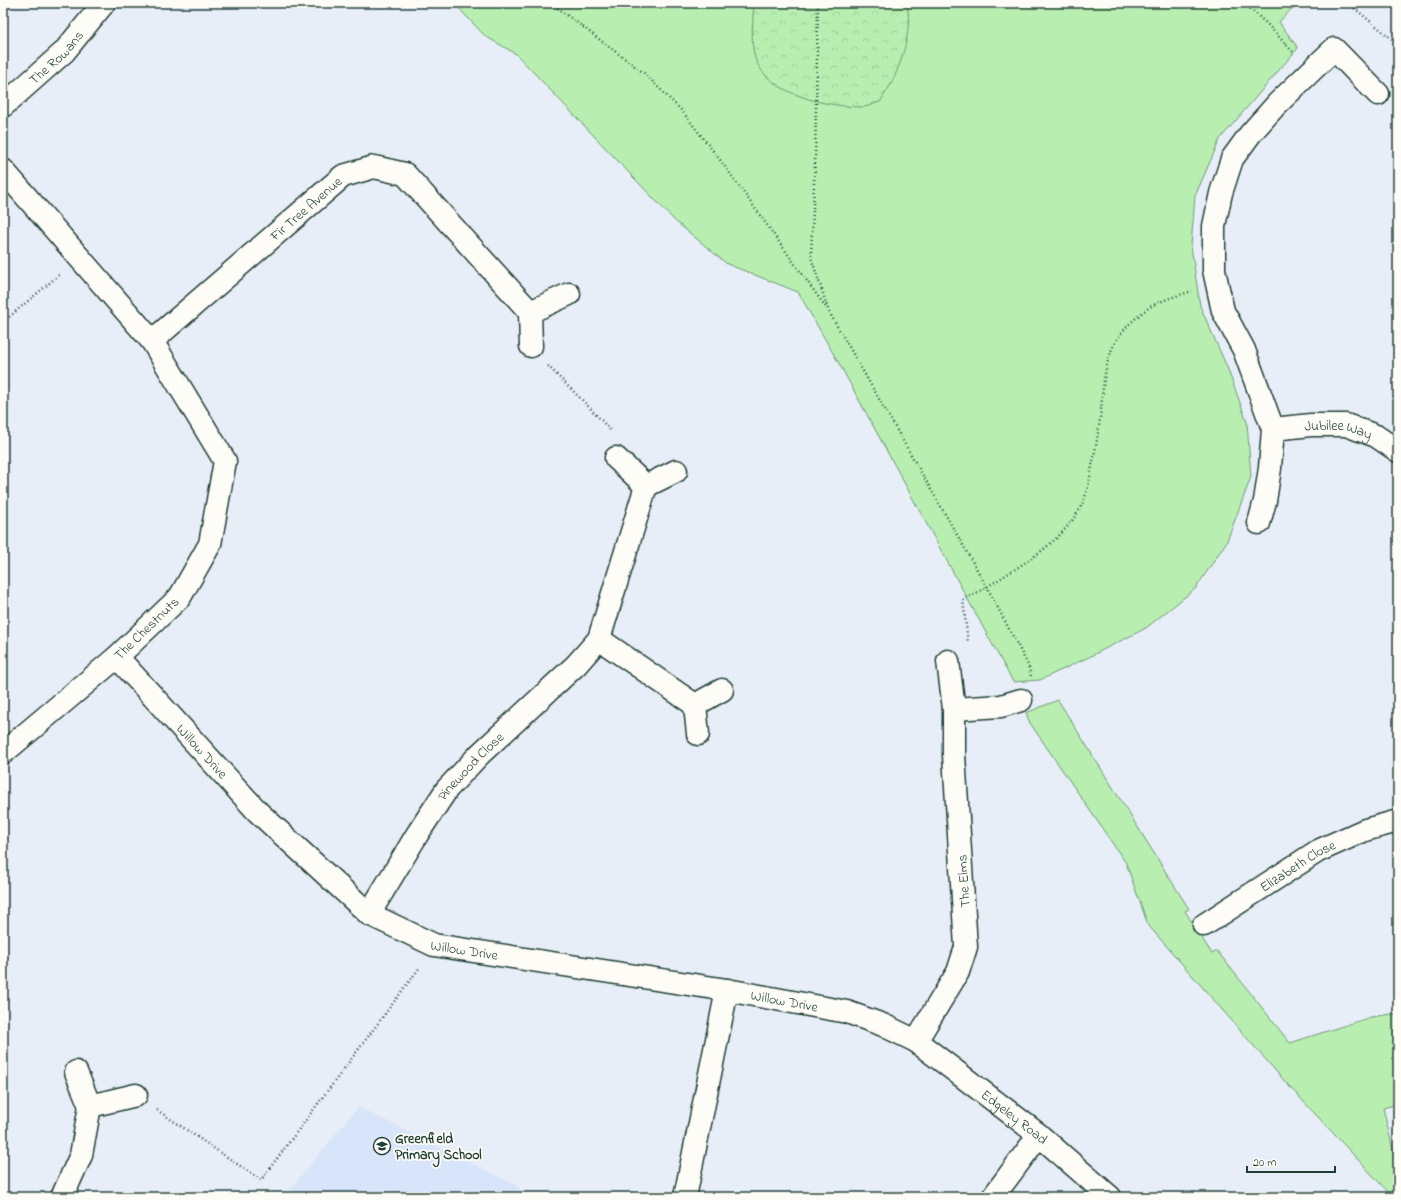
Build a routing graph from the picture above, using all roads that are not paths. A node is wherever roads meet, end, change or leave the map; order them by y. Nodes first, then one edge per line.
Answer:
1 (104, 3) edge
2 (1378, 94) dead end
3 (3, 106) edge
4 (3, 170) edge
5 (569, 294) dead end
6 (530, 312) junction
7 (152, 341) junction
8 (531, 346) road end
9 (1273, 429) junction
10 (1398, 451) edge
11 (616, 458) road end
12 (676, 471) dead end
13 (646, 486) junction
14 (1259, 523) dead end
15 (599, 640) junction
16 (117, 657) junction
17 (948, 661) road end
18 (722, 690) dead end
19 (1021, 700) dead end
20 (696, 705) junction
21 (954, 709) junction
22 (698, 734) dead end
23 (3, 753) edge
24 (1398, 821) edge
25 (369, 914) junction
26 (1204, 925) dead end
27 (727, 990) junction
28 (916, 1041) junction
29 (76, 1072) dead end
30 (136, 1095) road end
31 (90, 1106) junction
32 (1039, 1135) junction
33 (62, 1197) edge
34 (685, 1197) edge
35 (993, 1197) edge
36 (1110, 1197) edge

1 - 3 street, The Rowans
2 - 9 street
4 - 7 street
5 - 6 street
6 - 7 street, Fir Tree Avenue
6 - 8 street
7 - 16 street, The Chestnuts
9 - 10 street, Jubilee Way
9 - 14 street
11 - 13 street
12 - 13 street
13 - 15 street, Pinewood Close
15 - 20 street
15 - 25 street, Pinewood Close
16 - 23 street, The Chestnuts
16 - 25 street, Willow Drive
17 - 21 street, The Elms
18 - 20 street
19 - 21 street
20 - 22 street
21 - 28 street, The Elms
24 - 26 street, Elizabeth Close
25 - 27 street, Willow Drive
27 - 28 street, Willow Drive
27 - 34 street
28 - 32 street, Edgeley Road
29 - 31 street
30 - 31 street
31 - 33 street
32 - 35 street
32 - 36 street, Edgeley Road

